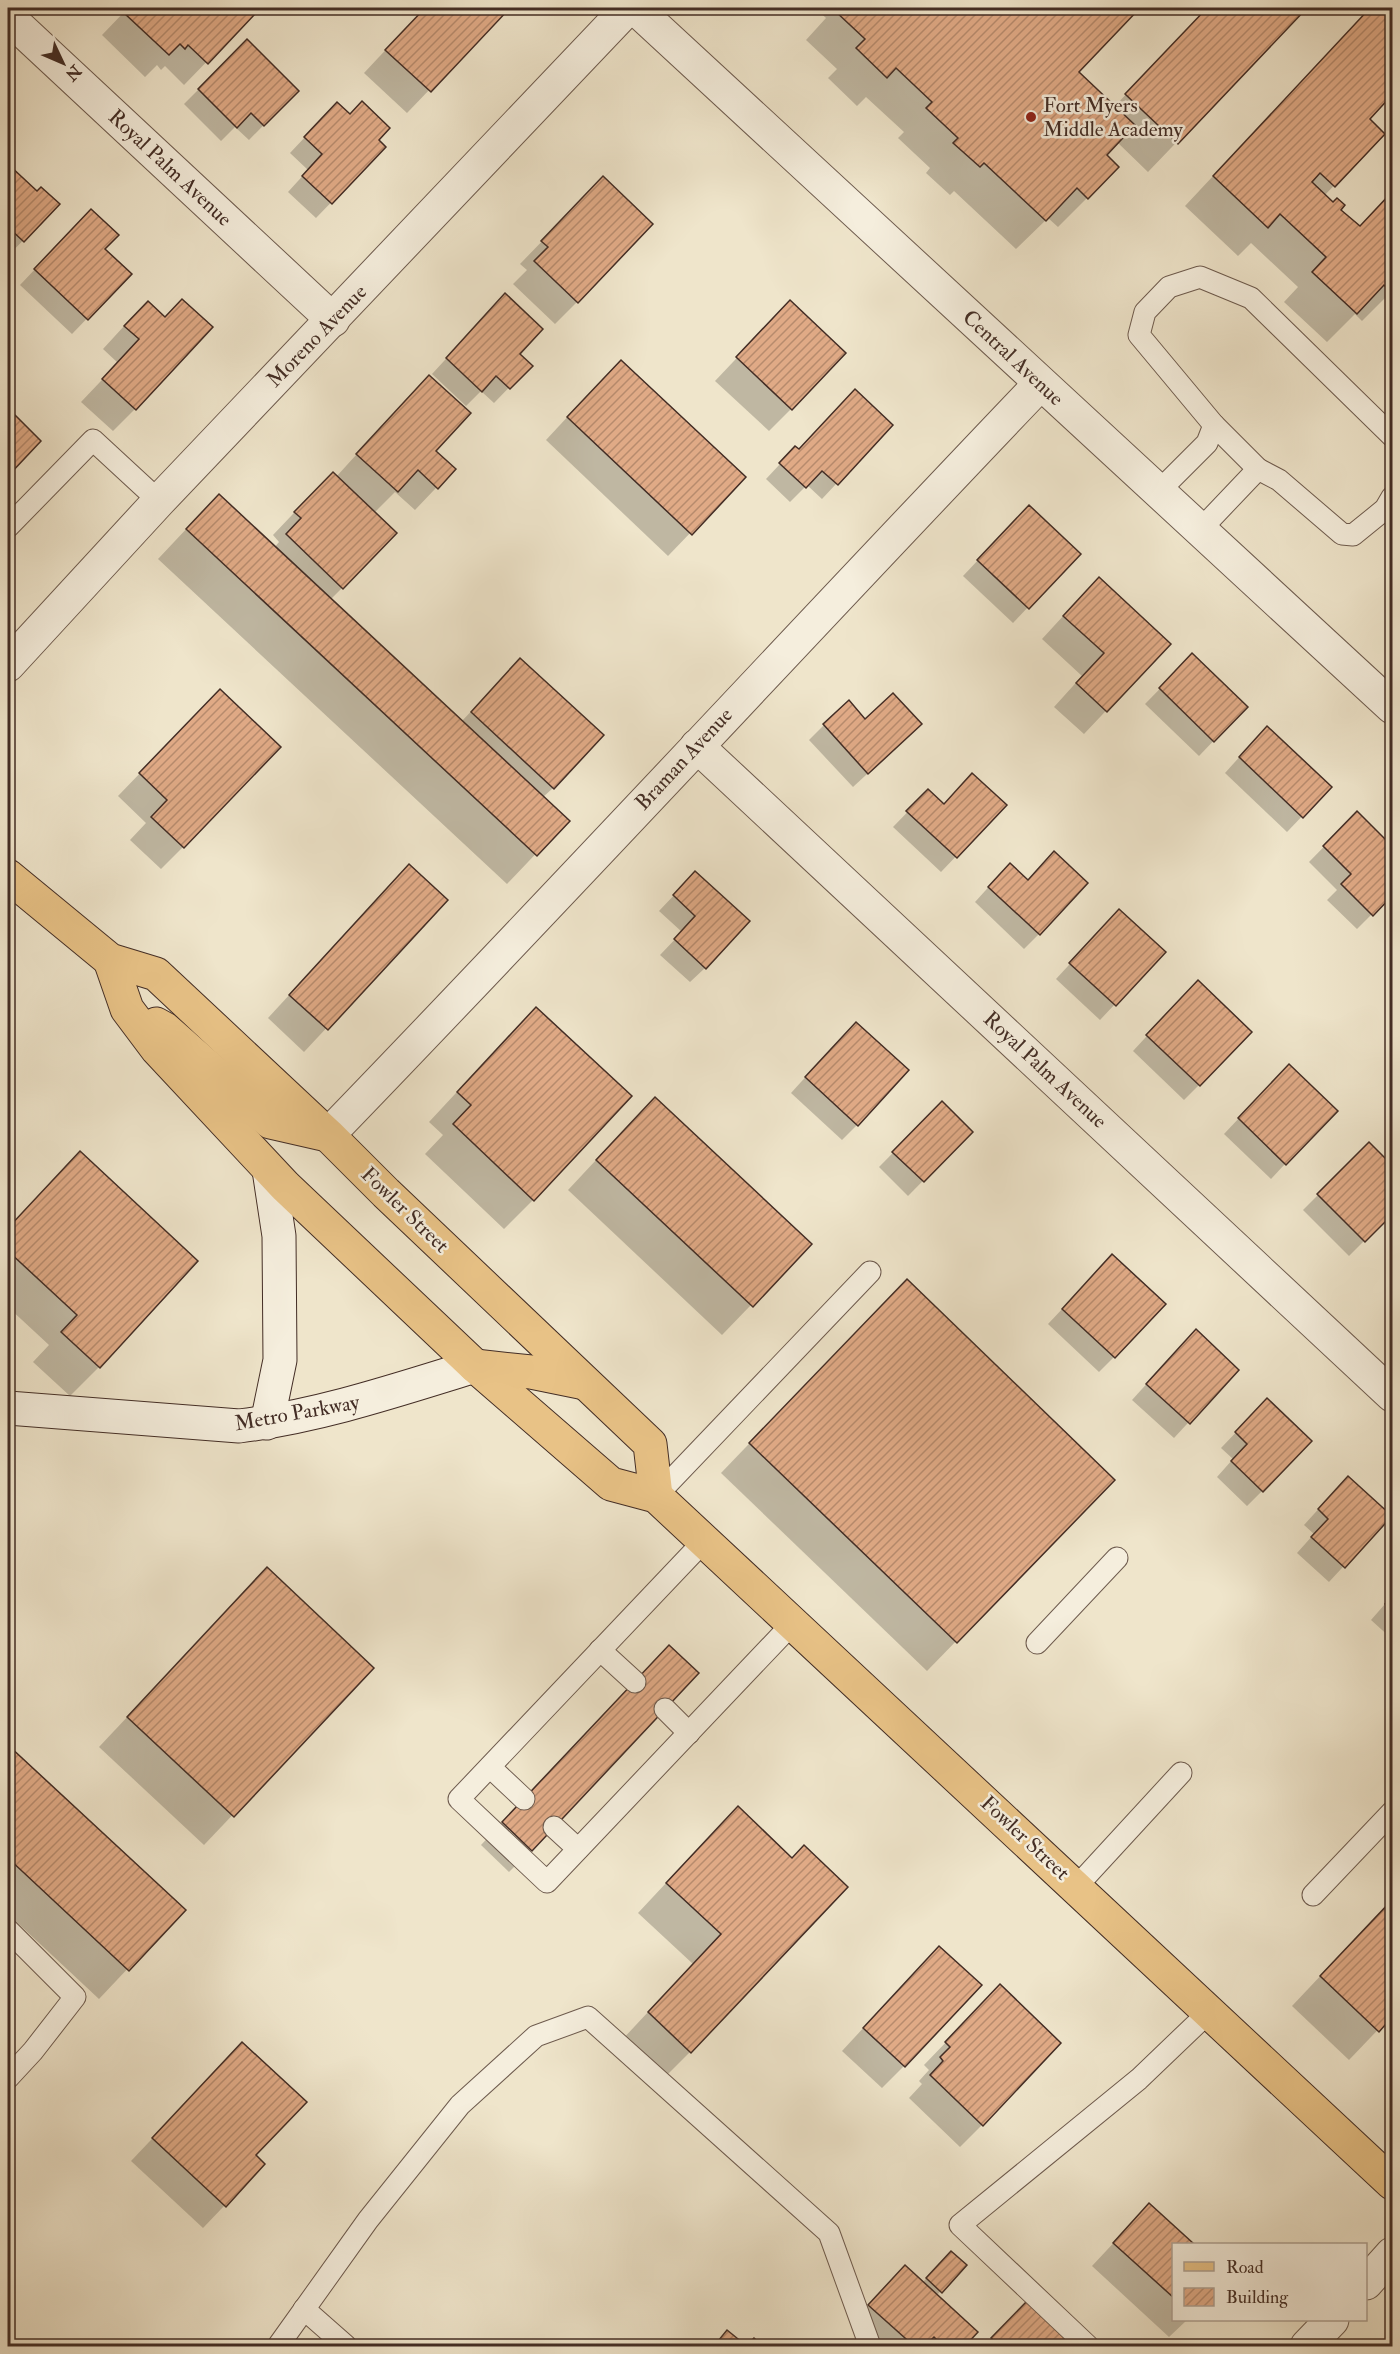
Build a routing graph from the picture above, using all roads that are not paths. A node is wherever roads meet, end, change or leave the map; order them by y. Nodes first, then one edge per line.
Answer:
1 (627, 8) edge
2 (634, 8) edge
3 (8, 17) edge
4 (333, 320) junction
5 (1040, 384) junction
6 (1214, 425) junction
7 (1392, 436) edge
8 (1258, 469) junction
9 (1158, 492) junction
10 (1392, 497) edge
11 (159, 501) junction
12 (8, 526) edge
13 (1200, 530) junction
14 (8, 665) edge
15 (1392, 707) edge
16 (697, 746) junction
17 (8, 876) edge
18 (111, 960) junction
19 (127, 1009) junction
20 (328, 1135) junction
21 (269, 1170) junction
22 (870, 1272) dead end
23 (475, 1366) junction
24 (585, 1383) junction
25 (1392, 1395) edge
26 (8, 1408) edge
27 (267, 1423) junction
28 (656, 1496) junction
29 (705, 1540) junction
30 (1117, 1558) dead end
31 (793, 1623) junction
32 (1037, 1643) dead end
33 (600, 1650) junction
34 (635, 1682) dead end
35 (665, 1710) dead end
36 (689, 1733) junction
37 (490, 1767) junction
38 (1181, 1773) dead end
39 (524, 1799) dead end
40 (1392, 1812) edge
41 (554, 1827) dead end
42 (578, 1849) junction
43 (1077, 1886) junction
44 (1313, 1895) dead end
45 (8, 1930) edge
46 (1210, 2011) junction
47 (8, 2078) edge
48 (1392, 2183) edge
49 (1392, 2254) edge
50 (1367, 2281) edge
51 (304, 2309) junction
52 (1330, 2321) edge
53 (278, 2346) edge
54 (346, 2346) edge
55 (870, 2346) edge
56 (1088, 2346) edge
57 (1307, 2346) edge

1 - 4 street, Moreno Avenue
2 - 5 street, Central Avenue
3 - 4 street, Royal Palm Avenue
4 - 11 street, Moreno Avenue
5 - 9 street, Central Avenue
5 - 16 street, Braman Avenue
6 - 7 lane
6 - 8 lane
6 - 9 lane
8 - 10 lane
8 - 13 lane
9 - 13 street, Central Avenue
11 - 12 lane
11 - 14 street, Moreno Avenue
13 - 15 street, Central Avenue
16 - 20 street, Braman Avenue
16 - 25 street, Royal Palm Avenue
17 - 18 main road, Fowler Street
18 - 19 main road, Fowler Street
18 - 20 main road, Fowler Street
19 - 20 main road
19 - 21 main road, Fowler Street
20 - 24 main road, Fowler Street
21 - 23 main road, Fowler Street
21 - 27 street
22 - 28 lane
23 - 24 main road
23 - 27 street, Metro Parkway
23 - 28 main road, Fowler Street
24 - 28 main road, Fowler Street
26 - 27 street, Metro Parkway
28 - 29 main road, Fowler Street
29 - 31 main road, Fowler Street
29 - 33 lane
30 - 32 lane
31 - 36 lane
31 - 43 main road, Fowler Street
33 - 34 lane
33 - 37 lane
35 - 36 lane
36 - 42 lane
37 - 39 lane
37 - 42 lane
38 - 43 lane
40 - 44 lane
41 - 42 lane
43 - 46 main road, Fowler Street
45 - 47 lane
46 - 48 main road, Fowler Street
46 - 56 lane
49 - 50 street
51 - 53 lane
51 - 54 lane
51 - 55 lane
52 - 57 street

